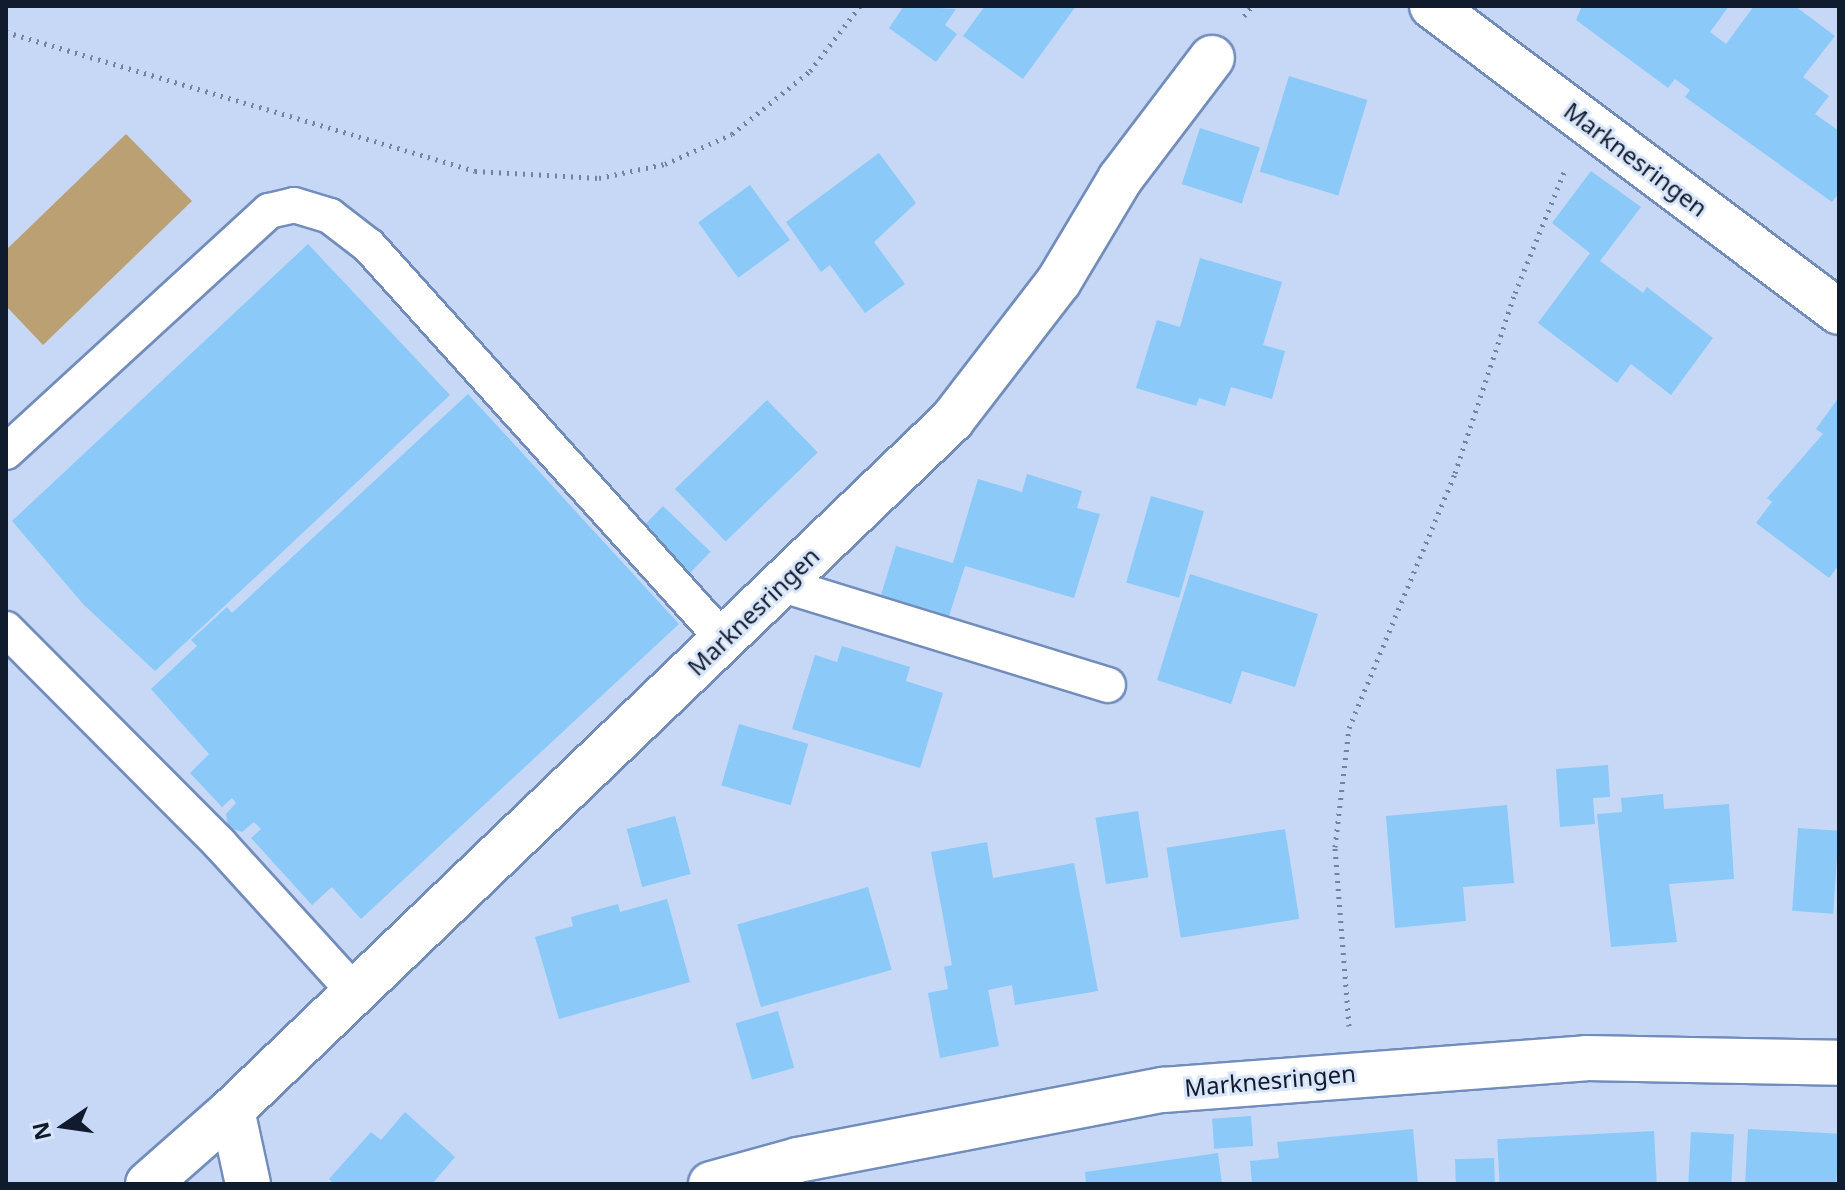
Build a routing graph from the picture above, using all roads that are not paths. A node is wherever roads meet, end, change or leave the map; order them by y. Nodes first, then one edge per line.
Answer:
1 (1432, 6) edge
2 (1212, 58) dead end
3 (1839, 312) edge
4 (6, 452) edge
5 (783, 585) junction
6 (8, 633) edge
7 (725, 641) junction
8 (1108, 685) dead end
9 (353, 990) junction
10 (1839, 1063) edge
11 (232, 1110) junction
12 (148, 1184) edge
13 (248, 1184) edge
14 (711, 1184) edge

1 - 3 street, Marknesringen
2 - 5 street, Marknesringen
4 - 7 lane
5 - 7 street, Marknesringen
5 - 8 lane
6 - 9 lane
7 - 9 street, Marknesringen
9 - 11 street, Marknesringen
10 - 14 street, Marknesringen
11 - 12 street, Marknesringen
11 - 13 street

